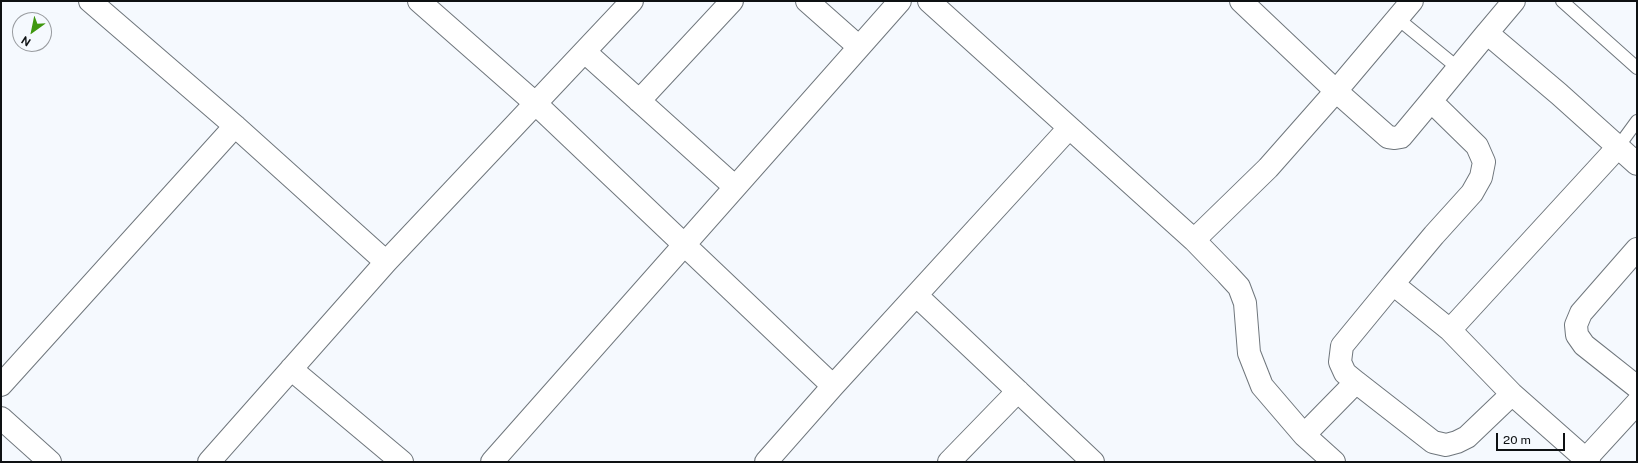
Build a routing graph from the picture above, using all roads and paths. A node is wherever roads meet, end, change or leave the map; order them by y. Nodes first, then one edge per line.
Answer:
1 (90, 1) edge
2 (419, 1) edge
3 (632, 1) edge
4 (732, 1) edge
5 (808, 1) edge
6 (900, 1) edge
7 (929, 1) edge
8 (1241, 1) edge
9 (1412, 1) edge
10 (1514, 1) edge
11 (1562, 1) edge
12 (1397, 18) junction
13 (1487, 33) junction
14 (859, 47) junction
15 (585, 52) junction
16 (1458, 68) junction
17 (1637, 68) edge
18 (1336, 91) junction
19 (1431, 101) junction
20 (535, 102) junction
21 (639, 102) junction
22 (1637, 121) edge
23 (235, 126) junction
24 (1069, 128) junction
25 (1618, 147) junction
26 (1637, 164) edge
27 (735, 186) junction
28 (1194, 240) junction
29 (684, 246) junction
30 (1637, 249) edge
31 (386, 262) junction
32 (1393, 284) junction
33 (917, 296) junction
34 (1450, 330) junction
35 (291, 368) junction
36 (1356, 382) junction
37 (1, 385) edge
38 (833, 386) junction
39 (1637, 387) edge
40 (1018, 391) junction
41 (1512, 394) junction
42 (1637, 403) edge
43 (1, 418) edge
44 (1304, 435) junction
45 (1586, 461) edge
46 (50, 462) edge
47 (210, 462) edge
48 (402, 462) edge
49 (492, 462) edge
50 (766, 462) edge
51 (949, 462) edge
52 (1093, 462) edge
53 (1334, 462) edge

1 - 23 street
2 - 20 street
3 - 15 street
4 - 21 street
5 - 14 street
6 - 14 street
7 - 24 street
8 - 18 street
9 - 12 street
10 - 13 street
11 - 17 lane
12 - 16 lane
12 - 18 street
13 - 16 street
13 - 25 street
14 - 27 street
15 - 20 street
15 - 21 street
16 - 19 street
18 - 19 street
18 - 28 street
19 - 32 street
20 - 29 street
20 - 31 street
21 - 27 street
22 - 25 lane
23 - 31 street
23 - 37 street
24 - 28 street
24 - 33 street
25 - 26 street
25 - 34 street
27 - 29 street
28 - 44 street
29 - 38 street
29 - 49 street
30 - 39 street
31 - 35 street
32 - 34 street
32 - 36 street
33 - 38 street
33 - 40 street
34 - 41 street
35 - 47 street
35 - 48 street
36 - 41 street
36 - 44 street
38 - 50 street
40 - 51 street
40 - 52 street
41 - 45 street
42 - 45 street
43 - 46 street
44 - 53 street

